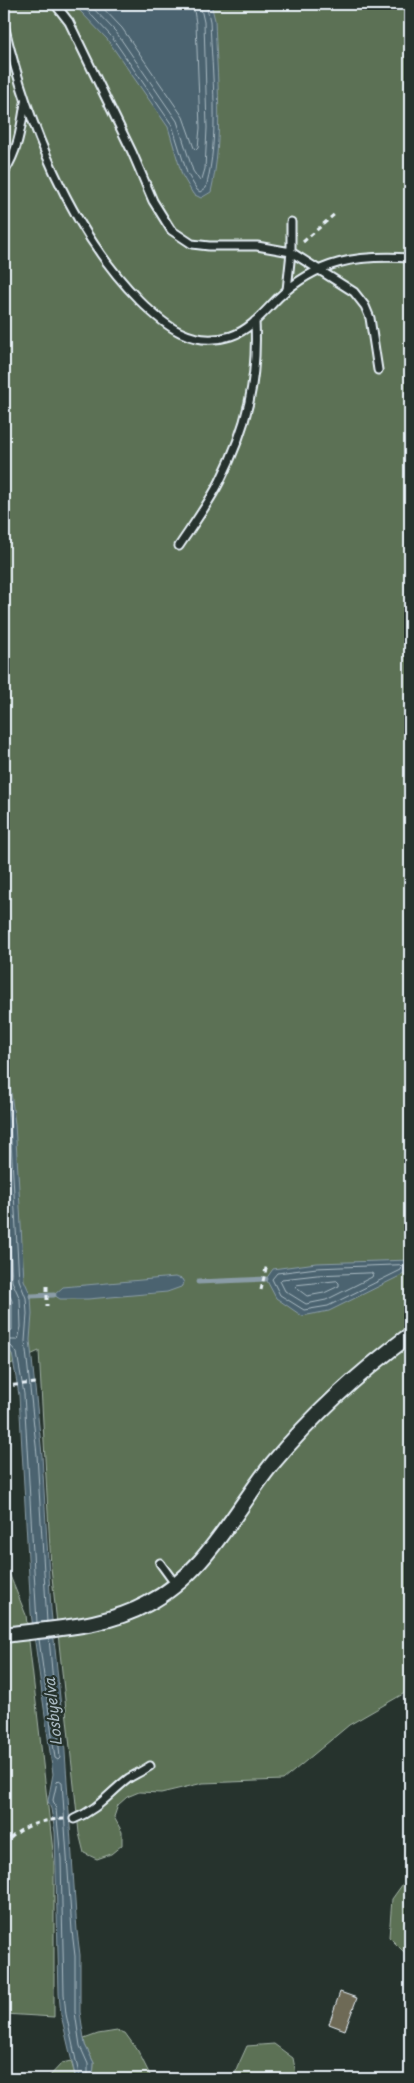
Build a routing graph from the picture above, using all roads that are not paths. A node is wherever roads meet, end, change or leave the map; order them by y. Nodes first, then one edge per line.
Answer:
1 (55, 4) edge
2 (4, 25) edge
3 (25, 103) junction
4 (4, 172) edge
5 (291, 222) dead end
6 (291, 252) junction
7 (410, 258) edge
8 (317, 269) junction
9 (287, 290) junction
10 (256, 321) junction
11 (378, 370) dead end
12 (180, 546) dead end
13 (410, 1335) edge
14 (160, 1563) dead end
15 (176, 1585) junction
16 (4, 1635) edge
17 (150, 1766) dead end
18 (74, 1819) road end

1 - 6 lane
2 - 3 lane
3 - 4 lane
3 - 10 lane
5 - 6 lane
6 - 8 lane
6 - 9 lane
7 - 8 lane
8 - 9 lane
8 - 11 lane
9 - 10 lane
10 - 12 lane
13 - 15 street
14 - 15 lane
15 - 16 street
17 - 18 lane

